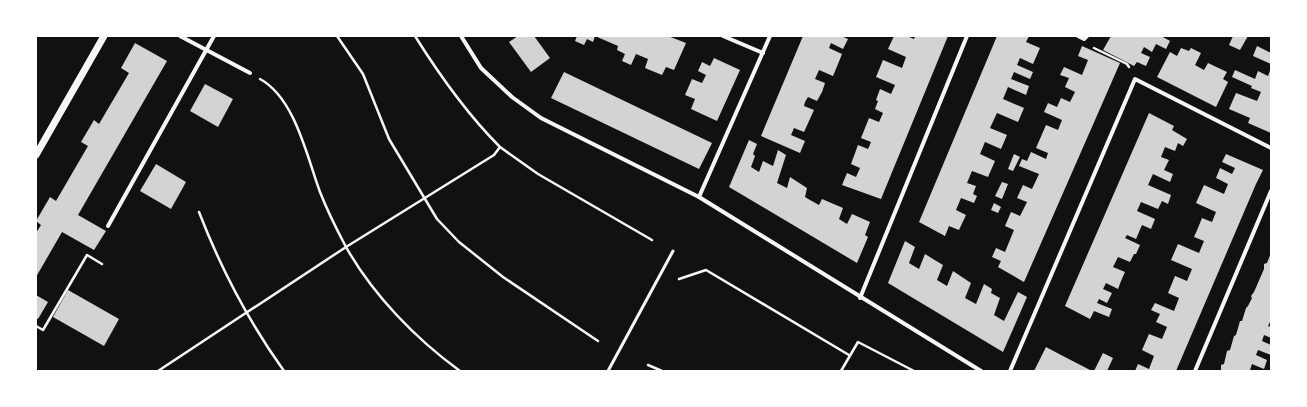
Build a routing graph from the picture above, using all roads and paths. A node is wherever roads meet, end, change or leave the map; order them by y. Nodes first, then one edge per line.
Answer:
1 (104, 36) edge
2 (180, 36) edge
3 (214, 36) edge
4 (337, 36) edge
5 (415, 36) edge
6 (461, 36) edge
7 (723, 36) edge
8 (770, 36) edge
9 (968, 36) edge
10 (1078, 36) edge
11 (1086, 36) edge
12 (1088, 45) dead end
13 (206, 50) junction
14 (762, 53) junction
15 (250, 73) joint
16 (1134, 79) junction
17 (500, 147) junction
18 (1271, 148) edge
19 (36, 155) edge
20 (1271, 191) edge
21 (699, 197) junction
22 (425, 200) junction
23 (199, 212) dead end
24 (108, 226) dead end
25 (652, 240) dead end
26 (346, 247) junction
27 (673, 251) dead end
28 (102, 264) dead end
29 (680, 279) dead end
30 (860, 298) junction
31 (246, 314) junction
32 (36, 326) edge
33 (598, 341) dead end
34 (849, 355) junction
35 (648, 365) dead end
36 (158, 371) edge
37 (284, 371) edge
38 (460, 371) edge
39 (608, 371) edge
40 (662, 371) edge
41 (841, 371) edge
42 (914, 371) edge
43 (981, 371) edge
44 (1010, 371) edge
45 (1196, 371) edge

1 - 19 street
2 - 13 street
3 - 13 street
4 - 22 path
5 - 17 path
6 - 21 street
7 - 14 street
8 - 14 street
9 - 30 street
10 - 11 street
12 - 16 path
13 - 15 street
13 - 24 street
14 - 21 street
15 - 26 path
16 - 18 street
16 - 44 street
17 - 22 path
17 - 25 path
20 - 45 street
21 - 30 street
22 - 26 path
22 - 33 path
23 - 31 path
26 - 31 path
26 - 38 path
27 - 39 lane
28 - 32 path
29 - 34 path
30 - 43 street
31 - 36 path
31 - 37 path
34 - 41 path
34 - 42 path
35 - 40 path

